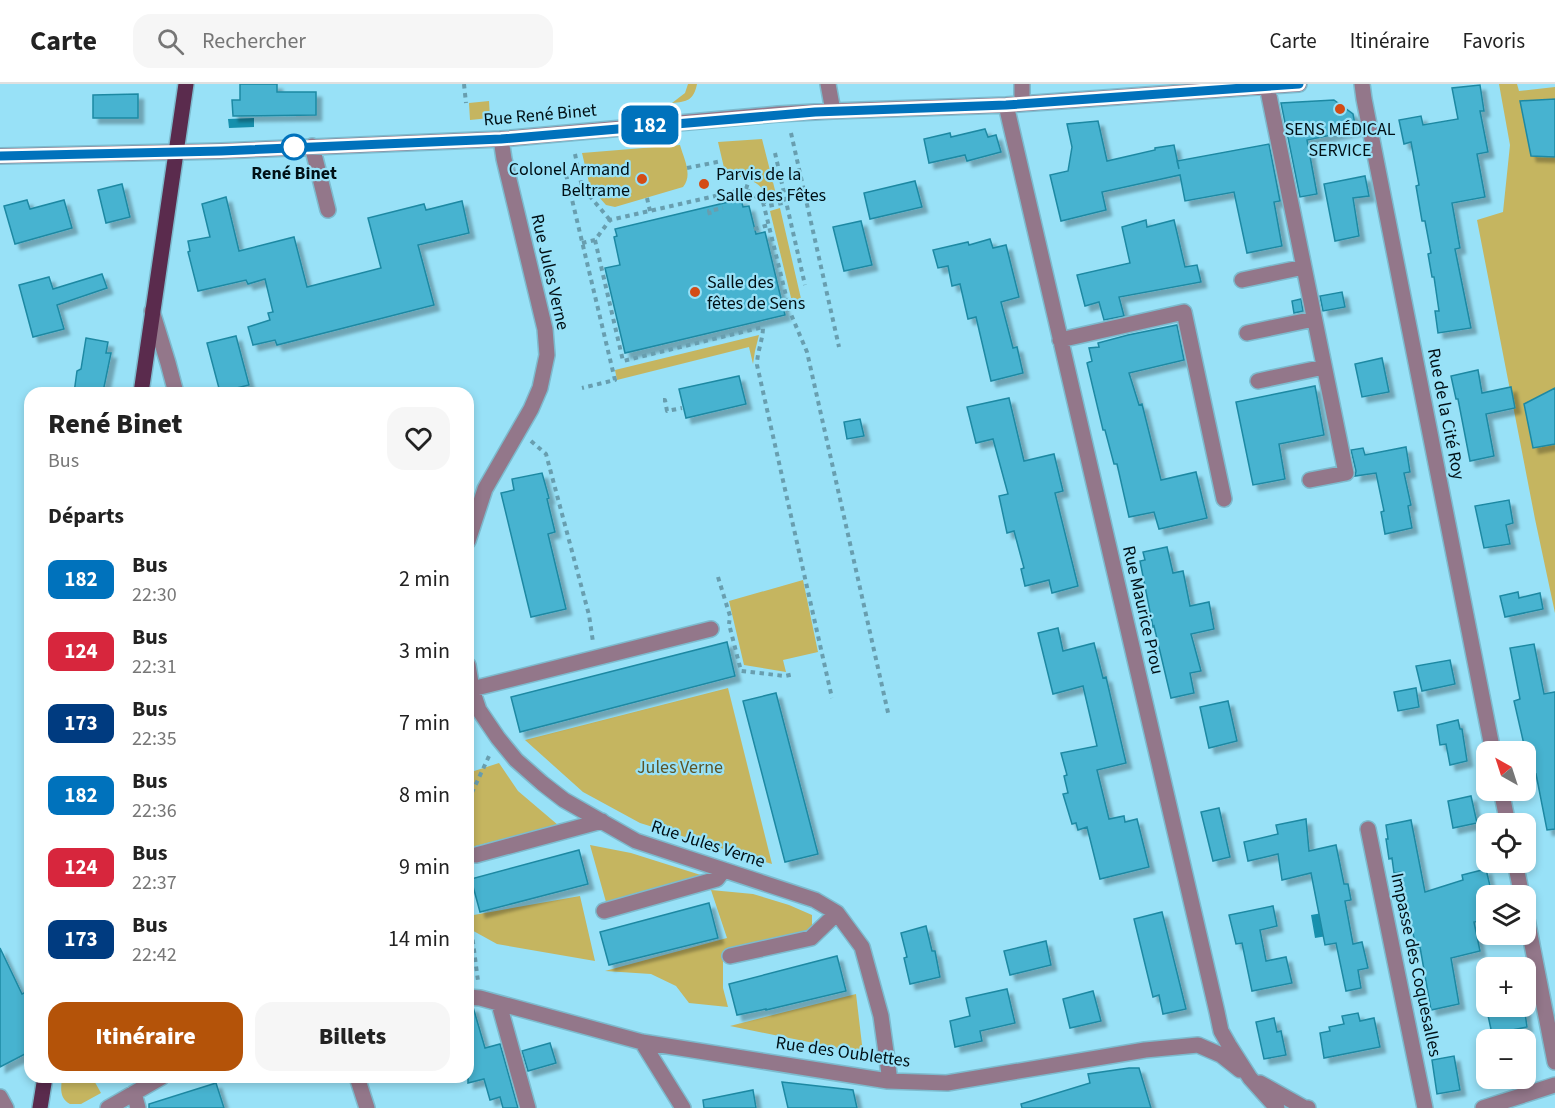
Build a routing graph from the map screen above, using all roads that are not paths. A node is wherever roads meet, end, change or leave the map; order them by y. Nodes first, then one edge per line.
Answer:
1 (186, 84) edge
2 (828, 84) edge
3 (1022, 84) edge
4 (1299, 84) edge
5 (1362, 84) edge
6 (1267, 86) junction
7 (1164, 89) edge
8 (1022, 103) junction
9 (1006, 105) junction
10 (833, 111) junction
11 (501, 139) junction
12 (312, 146) junction
13 (177, 152) junction
14 (0, 156) edge
15 (328, 210) dead end
16 (1304, 267) junction
17 (1242, 280) dead end
18 (152, 311) junction
19 (1314, 319) junction
20 (1247, 333) dead end
21 (1060, 340) junction
22 (1324, 367) junction
23 (1258, 381) dead end
24 (142, 387) edge
25 (174, 387) edge
26 (1310, 480) dead end
27 (1224, 499) dead end
28 (474, 523) edge
29 (711, 629) road end
30 (474, 688) edge
31 (474, 695) edge
32 (1491, 741) edge
33 (602, 821) junction
34 (1368, 829) dead end
35 (476, 855) dead end
36 (724, 870) junction
37 (604, 911) dead end
38 (837, 913) junction
39 (1532, 945) edge
40 (730, 956) dead end
41 (474, 997) edge
42 (499, 1004) junction
43 (642, 1041) junction
44 (1555, 1062) edge
45 (1250, 1078) junction
46 (890, 1081) junction
47 (44, 1083) edge
48 (156, 1083) edge
49 (359, 1083) edge
50 (1555, 1085) edge
51 (0, 1097) edge
52 (136, 1101) edge
53 (6, 1108) edge
54 (40, 1108) edge
55 (108, 1108) edge
56 (367, 1108) edge
57 (528, 1108) edge
58 (683, 1108) edge
59 (1277, 1108) edge
60 (1308, 1108) edge
61 (1425, 1108) edge
62 (1483, 1108) edge

1 - 13 main road
2 - 10 street
3 - 8 street
4 - 6 street, Rue René Binet
5 - 32 street, Rue de la Cité Roy
6 - 7 street, Rue René Binet
6 - 16 street
7 - 8 street, Rue René Binet
8 - 9 street, Rue René Binet
9 - 10 street, Rue René Binet
9 - 21 street, Rue Maurice Prou
10 - 11 street, Rue René Binet
11 - 12 street, Rue René Binet
11 - 28 street, Rue Jules Verne
12 - 13 street, Rue René Binet
12 - 15 street
13 - 14 street, Rue René Binet
13 - 18 main road
16 - 17 street
16 - 19 street
18 - 24 main road
18 - 25 street
19 - 20 street
19 - 22 street
21 - 27 street
21 - 45 street, Rue Maurice Prou
22 - 23 street
22 - 26 street
29 - 30 street
31 - 33 street, Rue Jules Verne
33 - 35 street
33 - 36 street, Rue Jules Verne
34 - 61 street, Impasse des Coquesalles
36 - 37 street
36 - 38 street, Rue Jules Verne
38 - 40 street
38 - 46 street, Rue Jules Verne
39 - 44 street
41 - 42 street, Rue des Oublettes
42 - 43 street, Rue des Oublettes
42 - 57 street
43 - 46 street, Rue des Oublettes
43 - 58 street
45 - 46 street, Rue des Oublettes
45 - 59 street, Rue Maurice Prou
45 - 60 street, Rue des Oublettes
47 - 54 main road
48 - 52 street
49 - 56 street
50 - 62 street
51 - 53 street
52 - 55 street

